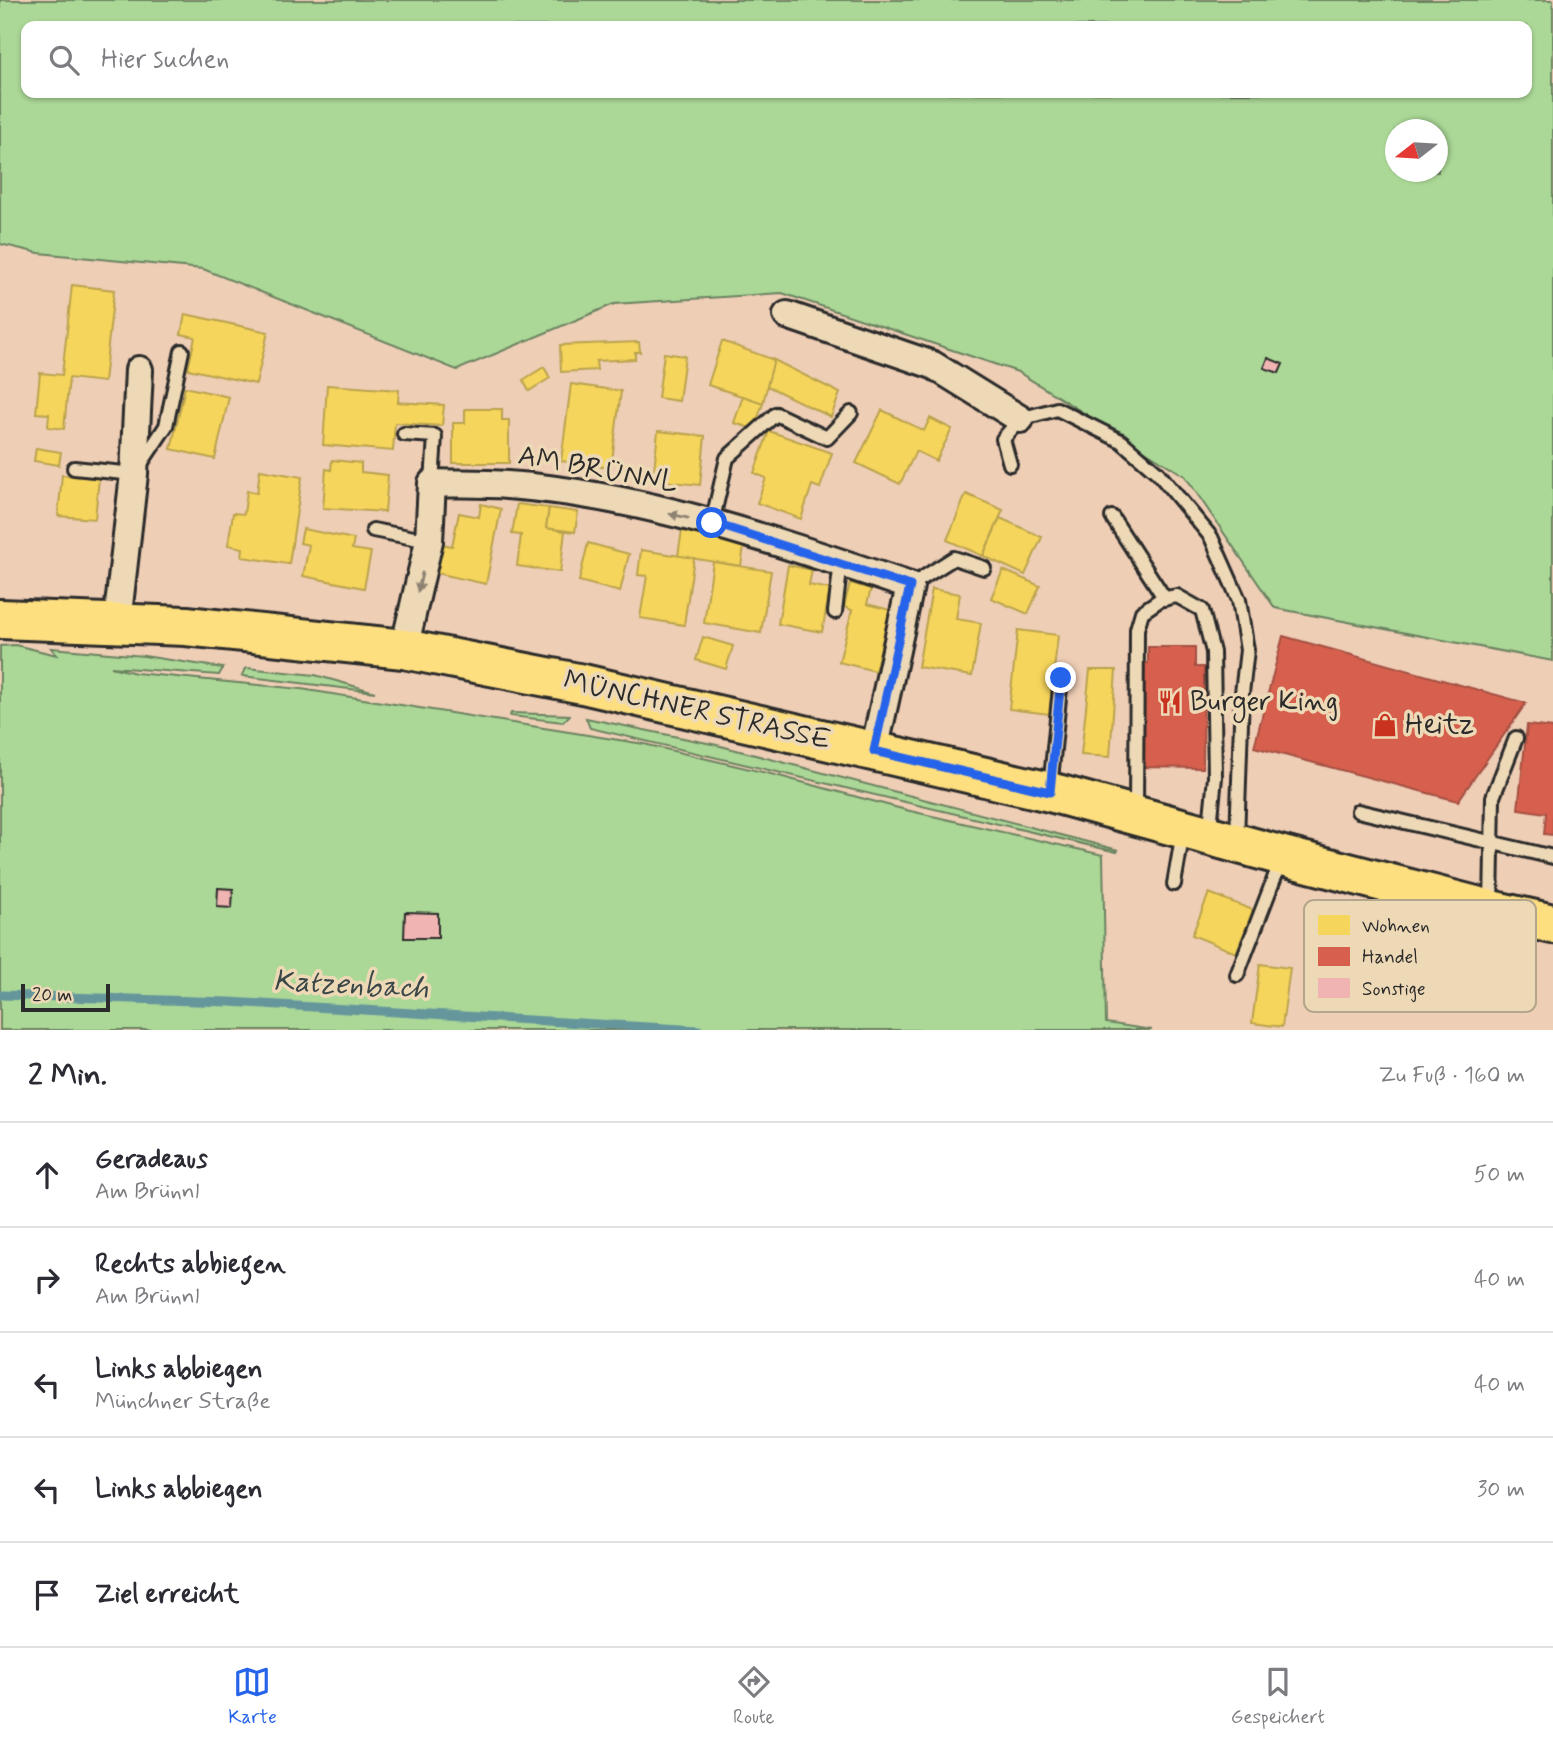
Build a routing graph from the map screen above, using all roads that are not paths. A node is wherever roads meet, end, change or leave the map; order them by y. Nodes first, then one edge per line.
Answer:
1 (787, 316) dead end
2 (182, 351) dead end
3 (139, 370) dead end
4 (851, 413) dead end
5 (1020, 419) junction
6 (404, 434) dead end
7 (1010, 464) dead end
8 (74, 468) dead end
9 (134, 474) junction
10 (432, 483) junction
11 (1112, 517) dead end
12 (712, 523) junction
13 (373, 530) dead end
14 (429, 541) junction
15 (841, 562) junction
16 (985, 568) dead end
17 (910, 586) junction
18 (1164, 598) junction
19 (835, 612) dead end
20 (0, 619) edge
21 (63, 622) junction
22 (117, 623) junction
23 (0, 630) edge
24 (404, 649) junction
25 (1061, 678) dead end
26 (1516, 738) dead end
27 (874, 751) junction
28 (1050, 792) junction
29 (1358, 811) dead end
30 (1136, 816) junction
31 (1209, 835) junction
32 (1494, 841) junction
33 (1283, 856) junction
34 (1553, 857) edge
35 (1174, 884) dead end
36 (1452, 900) edge
37 (1491, 900) edge
38 (1237, 975) dead end

1 - 5 street
2 - 9 lane
3 - 9 street
4 - 12 lane
5 - 7 lane
5 - 31 lane
6 - 10 lane
8 - 9 lane
9 - 22 street
12 -> 10 street, AM BRÜNNL
10 - 14 street
11 - 18 lane
12 - 15 street, AM BRÜNNL
13 - 14 lane
14 -> 24 street
15 - 17 street, AM BRÜNNL
15 - 19 lane
16 - 17 lane
17 - 27 street
18 - 30 lane
18 - 31 lane
20 - 21 main road
21 - 22 main road, MÜNCHNER STRASSE
21 - 23 main road
22 - 24 main road, MÜNCHNER STRASSE
24 - 27 main road, MÜNCHNER STRASSE
25 - 28 lane
26 - 32 lane
27 - 28 main road, MÜNCHNER STRASSE
28 - 30 main road, MÜNCHNER STRASSE
29 - 32 lane
30 - 31 main road, MÜNCHNER STRASSE
31 - 33 main road, MÜNCHNER STRASSE
31 - 35 lane
32 - 34 lane
32 - 37 lane
33 - 36 main road, MÜNCHNER STRASSE
33 - 38 lane

